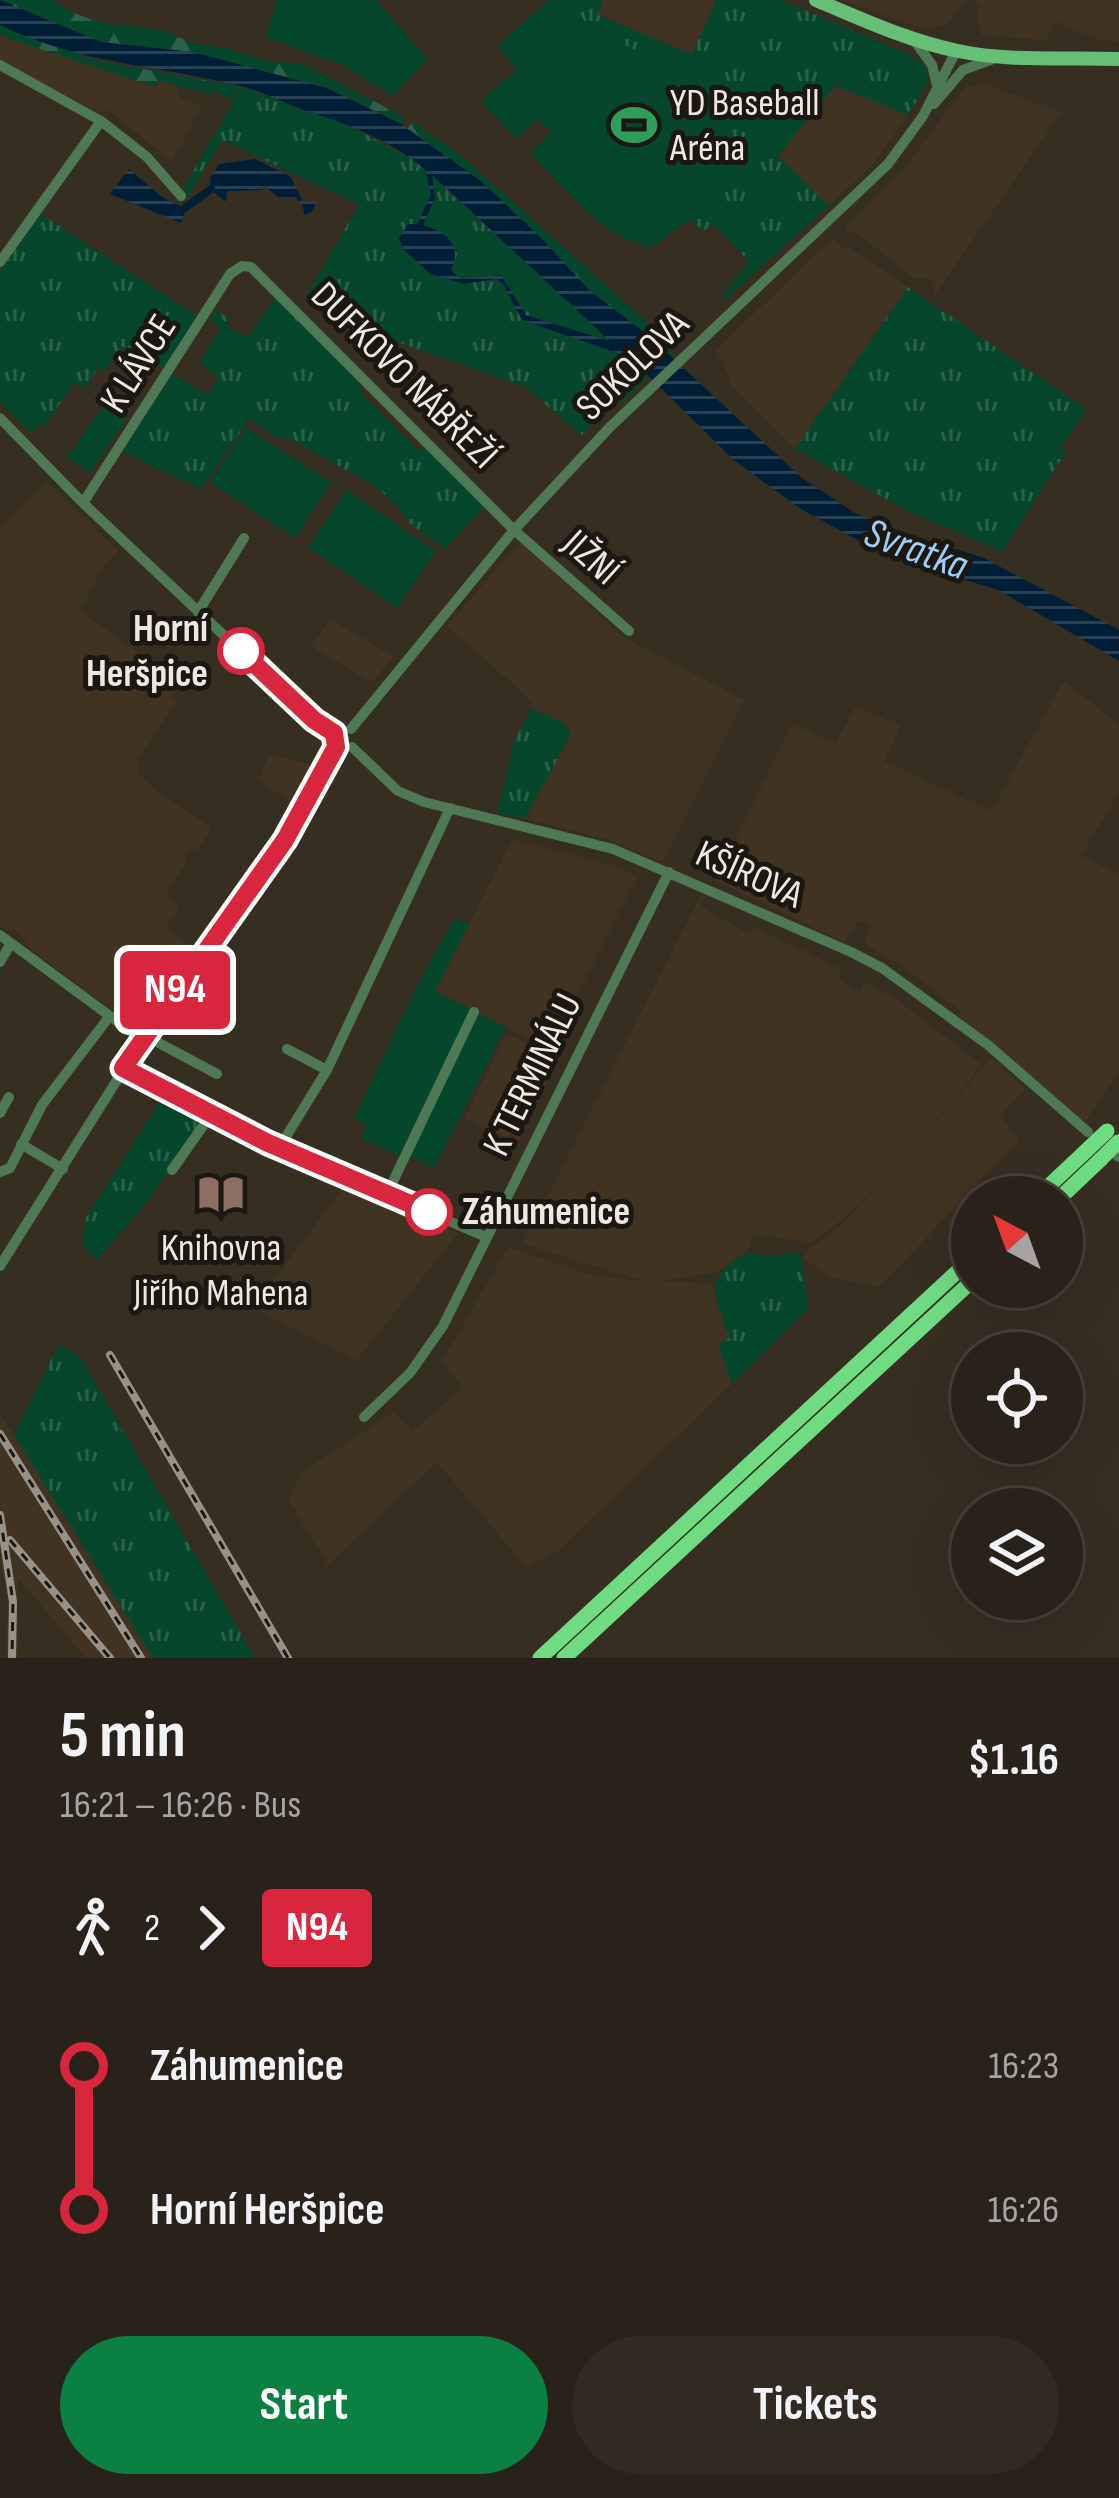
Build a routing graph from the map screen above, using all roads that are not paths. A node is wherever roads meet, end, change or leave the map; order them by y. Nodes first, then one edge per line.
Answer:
1 (816, 0) edge
2 (914, 40) junction
3 (956, 51) junction
4 (1001, 56) junction
5 (1119, 59) edge
6 (0, 65) edge
7 (937, 89) junction
8 (923, 116) junction
9 (101, 121) junction
10 (181, 196) dead end
11 (0, 262) edge
12 (251, 267) joint
13 (0, 418) edge
14 (83, 503) junction
15 (514, 530) junction
16 (244, 538) dead end
17 (199, 611) junction
18 (629, 631) dead end
19 (351, 729) junction
20 (334, 733) junction
21 (336, 747) junction
22 (352, 747) junction
23 (450, 808) junction
24 (668, 872) junction
25 (5, 939) edge
26 (0, 962) edge
27 (474, 1012) dead end
28 (109, 1017) junction
29 (143, 1037) junction
30 (287, 1049) dead end
31 (123, 1068) junction
32 (327, 1070) junction
33 (217, 1074) dead end
34 (9, 1097) dead end
35 (0, 1113) edge
36 (210, 1116) junction
37 (1108, 1143) edge
38 (21, 1144) junction
39 (279, 1148) junction
40 (63, 1168) junction
41 (172, 1170) dead end
42 (0, 1172) edge
43 (1065, 1176) edge
44 (1079, 1176) edge
45 (387, 1194) junction
46 (486, 1238) junction
47 (0, 1266) edge
48 (951, 1277) edge
49 (951, 1301) edge
50 (364, 1417) dead end
51 (540, 1658) edge
52 (564, 1658) edge

1 - 2 main road
2 - 3 main road
2 - 7 street
3 - 4 main road
3 - 7 street, SOKOLOVA
4 - 5 main road
4 - 8 street
6 - 9 street
7 - 8 street, SOKOLOVA
8 - 15 street, SOKOLOVA
9 - 10 street
9 - 11 street
12 - 14 street, K LÁVCE
12 - 15 street, DUFKOVO NÁBŘEŽÍ
13 - 14 street
14 - 17 street
15 - 18 street, JIŽNÍ
15 - 19 street, SOKOLOVA
16 - 17 street
17 - 20 street
19 - 20 street
19 - 22 street
20 - 21 street
21 - 22 street
21 - 29 street
22 - 23 street, KŠÍROVA
23 - 24 street, KŠÍROVA
23 - 32 street
24 - 37 street, KŠÍROVA
24 - 46 street, K TERMINÁLU
25 - 26 street
25 - 28 street
27 - 45 street
28 - 29 street
28 - 38 street
29 - 31 street
29 - 33 street
30 - 32 street
31 - 36 street
31 - 40 street
32 - 39 street
34 - 35 street
36 - 39 street
36 - 41 street
37 - 43 highway
37 - 44 highway
38 - 40 street
38 - 42 street
39 - 45 street
40 - 47 street
45 - 46 street
46 - 50 street, K TERMINÁLU
48 - 51 highway
49 - 52 highway

